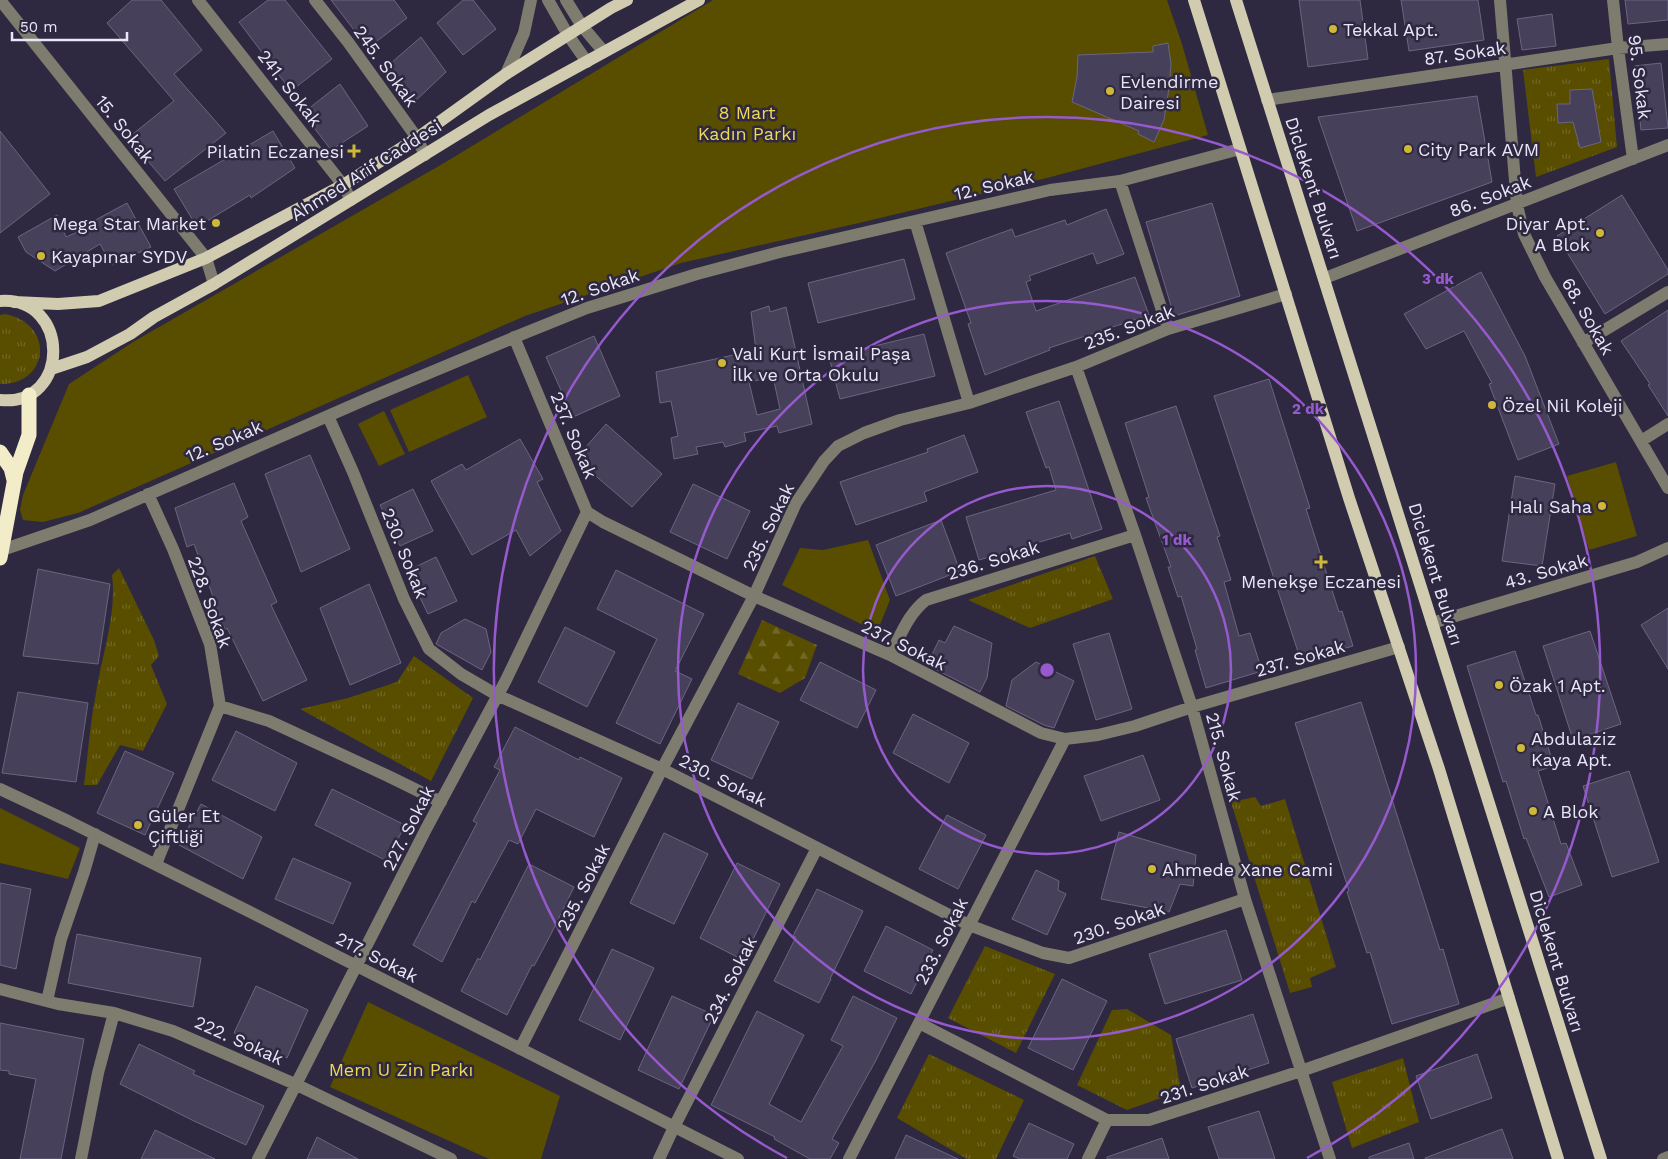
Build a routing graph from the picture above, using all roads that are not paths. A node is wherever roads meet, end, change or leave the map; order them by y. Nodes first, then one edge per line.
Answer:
1 (0, 0) edge
2 (198, 0) edge
3 (315, 0) edge
4 (531, 0) edge
5 (548, 0) edge
6 (566, 0) edge
7 (628, 0) edge
8 (699, 0) edge
9 (1194, 0) edge
10 (1236, 0) edge
11 (1500, 0) edge
12 (1613, 0) edge
13 (582, 26) junction
14 (568, 35) junction
15 (1668, 44) edge
16 (1618, 48) junction
17 (604, 52) junction
18 (587, 62) junction
19 (1505, 65) junction
20 (506, 74) junction
21 (1267, 100) junction
22 (417, 138) junction
23 (1668, 145) edge
24 (1240, 149) junction
25 (425, 155) junction
26 (1633, 159) junction
27 (1120, 181) junction
28 (343, 185) junction
29 (351, 200) junction
30 (1517, 205) junction
31 (915, 222) junction
32 (206, 258) junction
33 (1325, 278) junction
34 (214, 284) junction
35 (1668, 292) edge
36 (1286, 294) junction
37 (4, 301) edge
38 (1168, 329) junction
39 (514, 337) junction
40 (1584, 343) junction
41 (1076, 367) junction
42 (51, 369) junction
43 (29, 394) junction
44 (0, 400) edge
45 (969, 403) junction
46 (328, 416) junction
47 (1668, 424) edge
48 (1641, 441) junction
49 (0, 452) edge
50 (14, 482) junction
51 (1668, 488) edge
52 (148, 494) junction
53 (587, 512) junction
54 (1135, 535) junction
55 (1668, 548) edge
56 (1, 554) edge
57 (754, 596) junction
58 (1432, 623) junction
59 (1399, 647) junction
60 (890, 655) junction
61 (497, 695) junction
62 (220, 706) junction
63 (1192, 707) junction
64 (1065, 739) junction
65 (662, 769) junction
66 (0, 789) edge
67 (440, 802) junction
68 (95, 834) junction
69 (817, 848) junction
70 (156, 864) junction
71 (1245, 899) junction
72 (969, 925) junction
73 (356, 966) junction
74 (0, 989) edge
75 (1509, 998) junction
76 (47, 1001) junction
77 (114, 1012) junction
78 (919, 1023) junction
79 (520, 1049) junction
80 (1301, 1071) junction
81 (295, 1084) junction
82 (1107, 1120) junction
83 (674, 1127) junction
84 (1668, 1157) edge
85 (81, 1159) edge
86 (258, 1159) edge
87 (451, 1159) edge
88 (659, 1159) edge
89 (738, 1159) edge
90 (849, 1159) edge
91 (1088, 1159) edge
92 (1330, 1159) edge
93 (1558, 1159) edge
94 (1601, 1159) edge
95 (1663, 1159) edge

1 - 32 street, 15. Sokak
2 - 28 street, 241. Sokak
3 - 22 street, 245. Sokak
4 - 20 street
5 - 14 street
6 - 13 street
7 - 13 main road, Ahmed Arif Caddesi
8 - 17 main road, Ahmed Arif Caddesi
9 - 24 main road
10 - 21 main road, Diclekent Bulvarı
11 - 19 street, 68. Sokak
12 - 16 street, 95. Sokak
13 - 14 main road, Ahmed Arif Caddesi
13 - 17 street
14 - 18 street
14 - 20 main road, Ahmed Arif Caddesi
15 - 16 street, 87. Sokak
16 - 19 street, 87. Sokak
16 - 26 street, 95. Sokak
17 - 18 main road, Ahmed Arif Caddesi
18 - 25 main road, Ahmed Arif Caddesi
19 - 21 street, 87. Sokak
19 - 30 street, 68. Sokak
20 - 22 main road, Ahmed Arif Caddesi
21 - 33 main road, Diclekent Bulvarı
22 - 25 street, 245. Sokak
22 - 28 main road, Ahmed Arif Caddesi
23 - 26 street, 86. Sokak
24 - 27 street, 12. Sokak
24 - 36 main road
25 - 29 main road, Ahmed Arif Caddesi
26 - 30 street, 86. Sokak
27 - 31 street, 12. Sokak
27 - 38 street
28 - 29 street, 241. Sokak
28 - 32 main road, Ahmed Arif Caddesi
29 - 34 main road, Ahmed Arif Caddesi
30 - 33 street, 86. Sokak
30 - 40 street, 68. Sokak
31 - 39 street, 12. Sokak
31 - 45 street
32 - 34 street, 15. Sokak
32 - 37 main road, Ahmed Arif Caddesi
33 - 58 main road, Diclekent Bulvarı
34 - 42 main road, Ahmed Arif Caddesi
35 - 40 street
36 - 38 street, 235. Sokak
36 - 59 main road
37 - 42 main road
38 - 41 street, 235. Sokak
39 - 46 street, 12. Sokak
39 - 53 street, 237. Sokak
40 - 48 street, 68. Sokak
41 - 45 street, 235. Sokak
41 - 54 street, 215. Sokak
42 - 43 main road
43 - 44 main road
43 - 50 highway
45 - 57 street, 235. Sokak
46 - 52 street, 12. Sokak
46 - 61 street, 230. Sokak
47 - 48 street
48 - 51 street, 68. Sokak
49 - 50 highway
50 - 56 highway
52 - 56 street, 12. Sokak
52 - 62 street, 228. Sokak
53 - 57 street, 237. Sokak
53 - 61 street, 227. Sokak
54 - 60 street, 236. Sokak
54 - 63 street, 215. Sokak
55 - 58 street, 43. Sokak
57 - 60 street, 237. Sokak
57 - 65 street, 235. Sokak
58 - 94 main road, Diclekent Bulvarı
59 - 63 street, 237. Sokak
59 - 75 main road
60 - 64 street, 237. Sokak
61 - 65 street, 230. Sokak
61 - 67 street, 227. Sokak
62 - 67 street
62 - 70 street
63 - 64 street, 237. Sokak
63 - 71 street, 215. Sokak
64 - 72 street, 233. Sokak
65 - 69 street, 230. Sokak
65 - 79 street, 235. Sokak
66 - 68 street, 217. Sokak
67 - 73 street, 227. Sokak
68 - 70 street, 217. Sokak
68 - 76 street
69 - 72 street, 230. Sokak
69 - 83 street, 234. Sokak
70 - 73 street, 217. Sokak
71 - 72 street, 230. Sokak
71 - 80 street, 215. Sokak
72 - 78 street, 233. Sokak
73 - 79 street, 217. Sokak
73 - 81 street, 227. Sokak
74 - 76 street, 222. Sokak
75 - 80 street, 231. Sokak
75 - 93 main road
76 - 77 street, 222. Sokak
77 - 81 street, 222. Sokak
77 - 85 street
78 - 82 street, 231. Sokak
78 - 90 street, 233. Sokak
79 - 83 street, 217. Sokak
80 - 82 street, 231. Sokak
80 - 92 street, 215. Sokak
81 - 86 street, 227. Sokak
81 - 87 street, 222. Sokak
82 - 91 street
83 - 88 street, 234. Sokak
83 - 89 street, 217. Sokak
84 - 95 street

